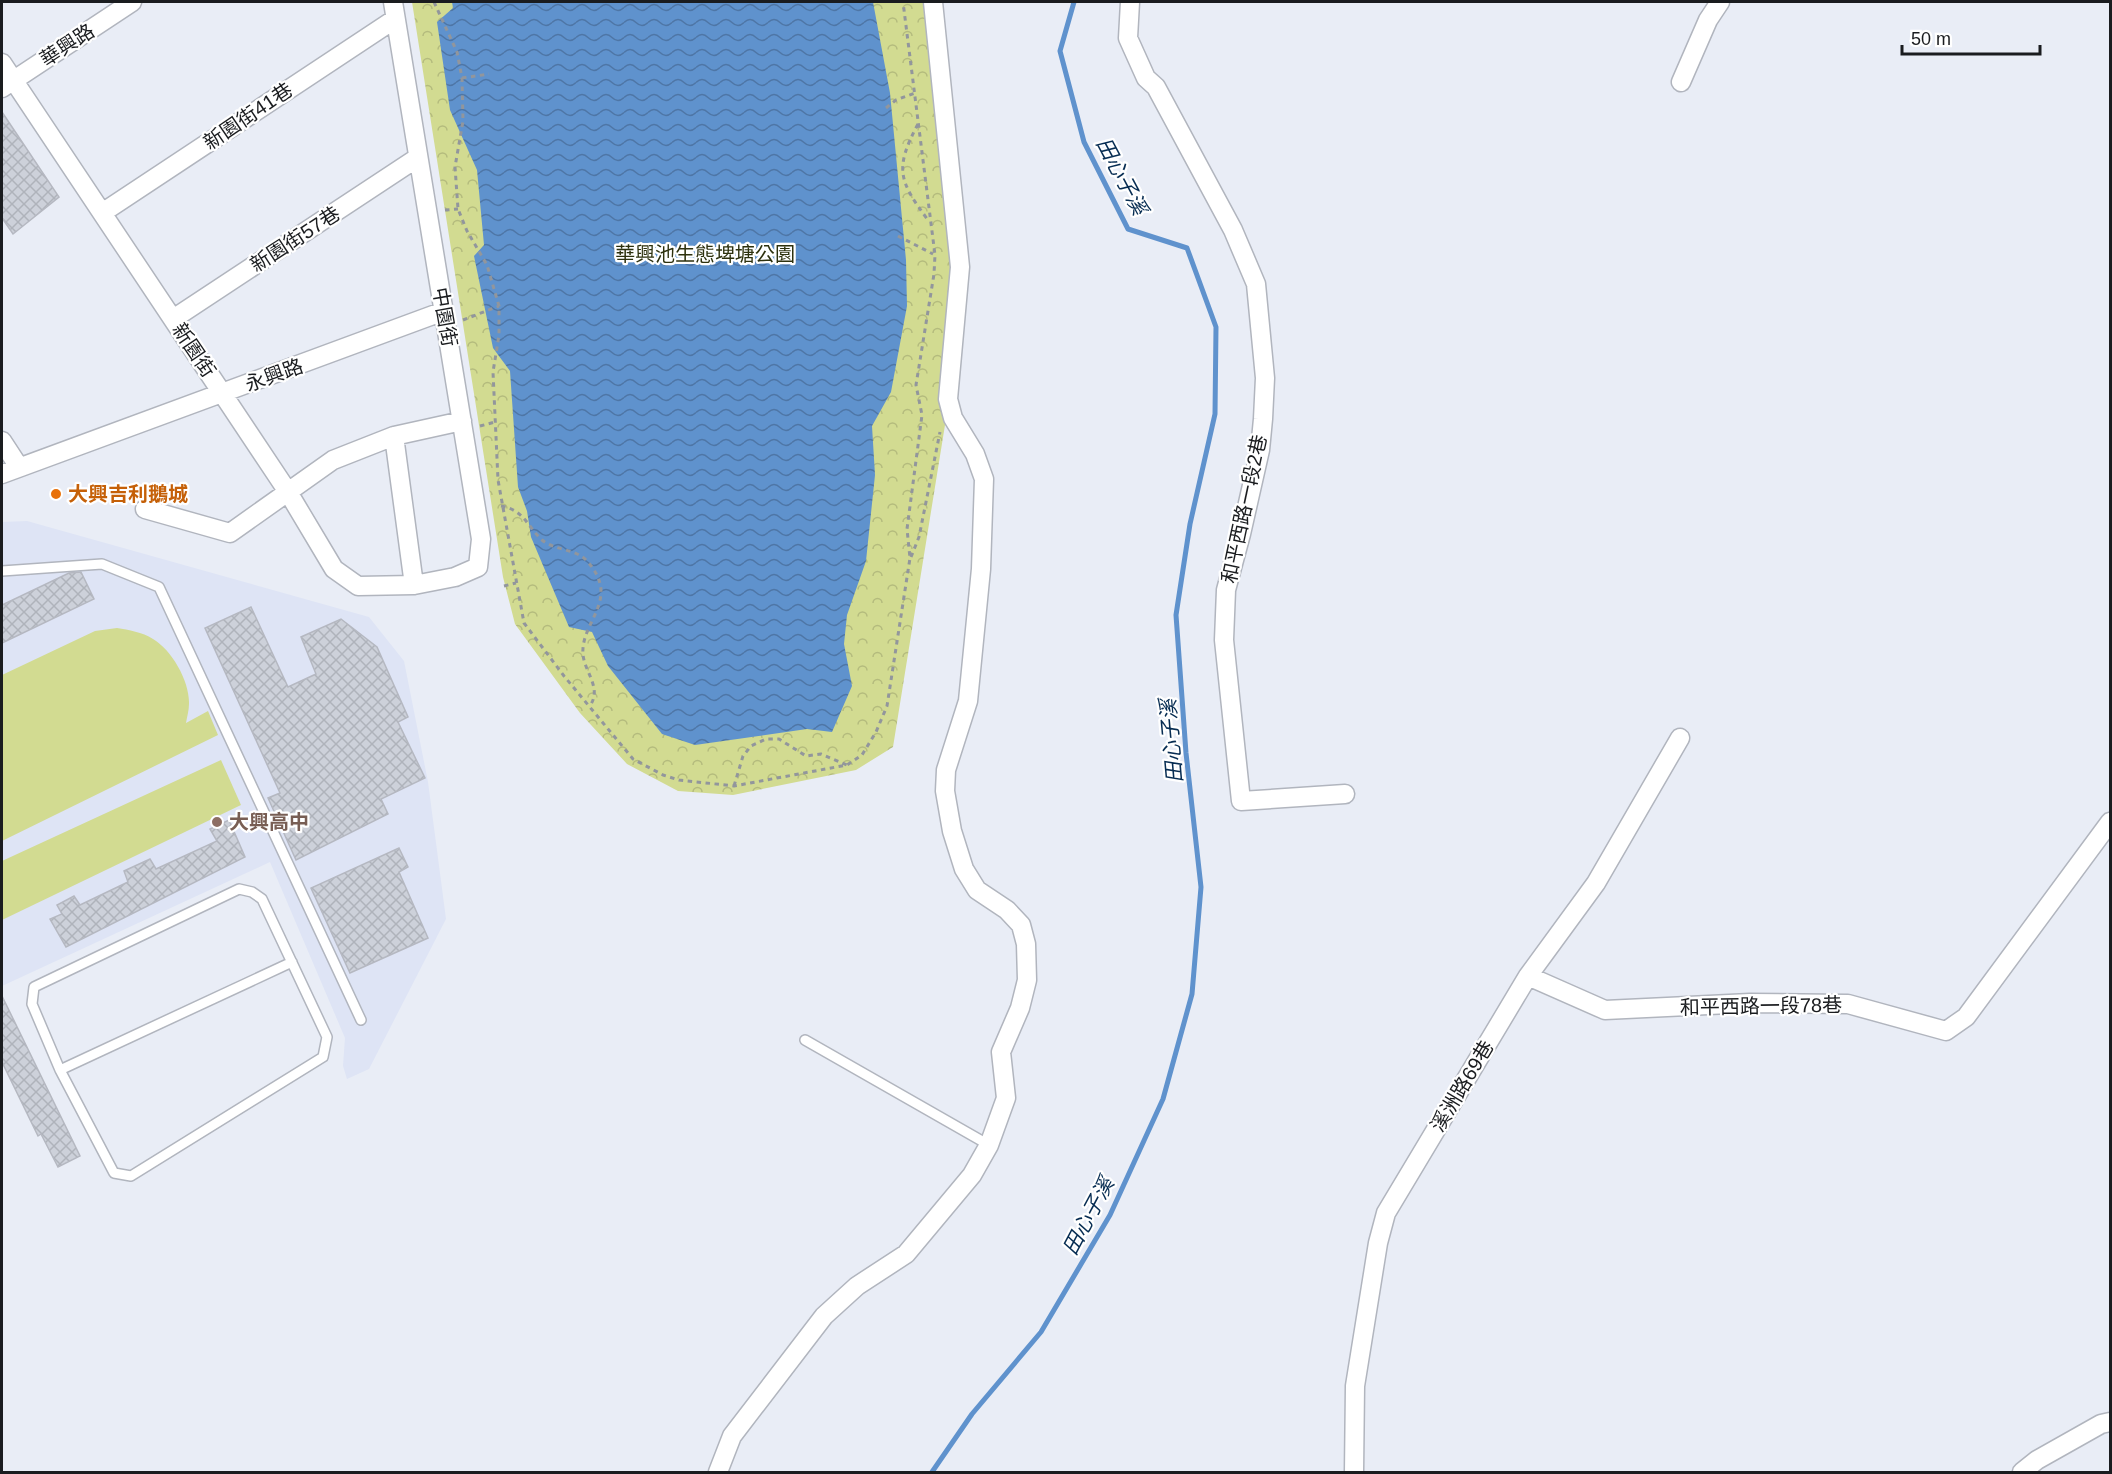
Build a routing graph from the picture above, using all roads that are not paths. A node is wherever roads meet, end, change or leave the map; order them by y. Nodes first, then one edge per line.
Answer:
1 (132, 2) edge
2 (933, 2) edge
3 (1130, 2) edge
4 (1720, 2) edge
5 (394, 10) edge
6 (2, 63) edge
7 (1681, 82) dead end
8 (7, 84) edge
9 (417, 158) junction
10 (102, 213) junction
11 (444, 311) junction
12 (172, 319) junction
13 (223, 394) junction
14 (470, 424) junction
15 (394, 436) junction
16 (2, 441) edge
17 (19, 467) junction
18 (2, 474) edge
19 (288, 492) junction
20 (145, 509) dead end
21 (2, 571) edge
22 (414, 585) junction
23 (1680, 738) dead end
24 (1346, 794) dead end
25 (2110, 822) edge
26 (292, 962) junction
27 (1528, 976) junction
28 (362, 1020) dead end
29 (805, 1040) dead end
30 (60, 1070) junction
31 (989, 1145) junction
32 (2110, 1422) edge
33 (718, 1473) edge
34 (1354, 1473) edge
35 (2022, 1473) edge

1 - 8 street, 華興路
2 - 31 street
3 - 24 street, 和平西路一段2巷
4 - 7 street
5 - 9 street, 中園街
5 - 10 street, 新園街41巷
6 - 8 street, 新園街
8 - 10 street, 新園街
9 - 11 street, 中園街
9 - 12 street, 新園街57巷
10 - 12 street, 新園街
11 - 13 street, 永興路
11 - 14 street, 中園街
12 - 13 street, 新園街
13 - 17 street, 永興路
13 - 19 street, 新園街
14 - 15 street
14 - 22 street, 中園街
15 - 19 street
15 - 22 street
16 - 17 street
17 - 18 street, 永興路
19 - 20 street
19 - 22 street, 新園街
21 - 28 lane
23 - 27 street, 溪洲路69巷
25 - 27 street, 和平西路一段78巷
26 - 30 lane
26 - 30 lane
26 - 30 lane
27 - 34 street, 溪洲路69巷
29 - 31 lane
31 - 33 street
32 - 35 street

